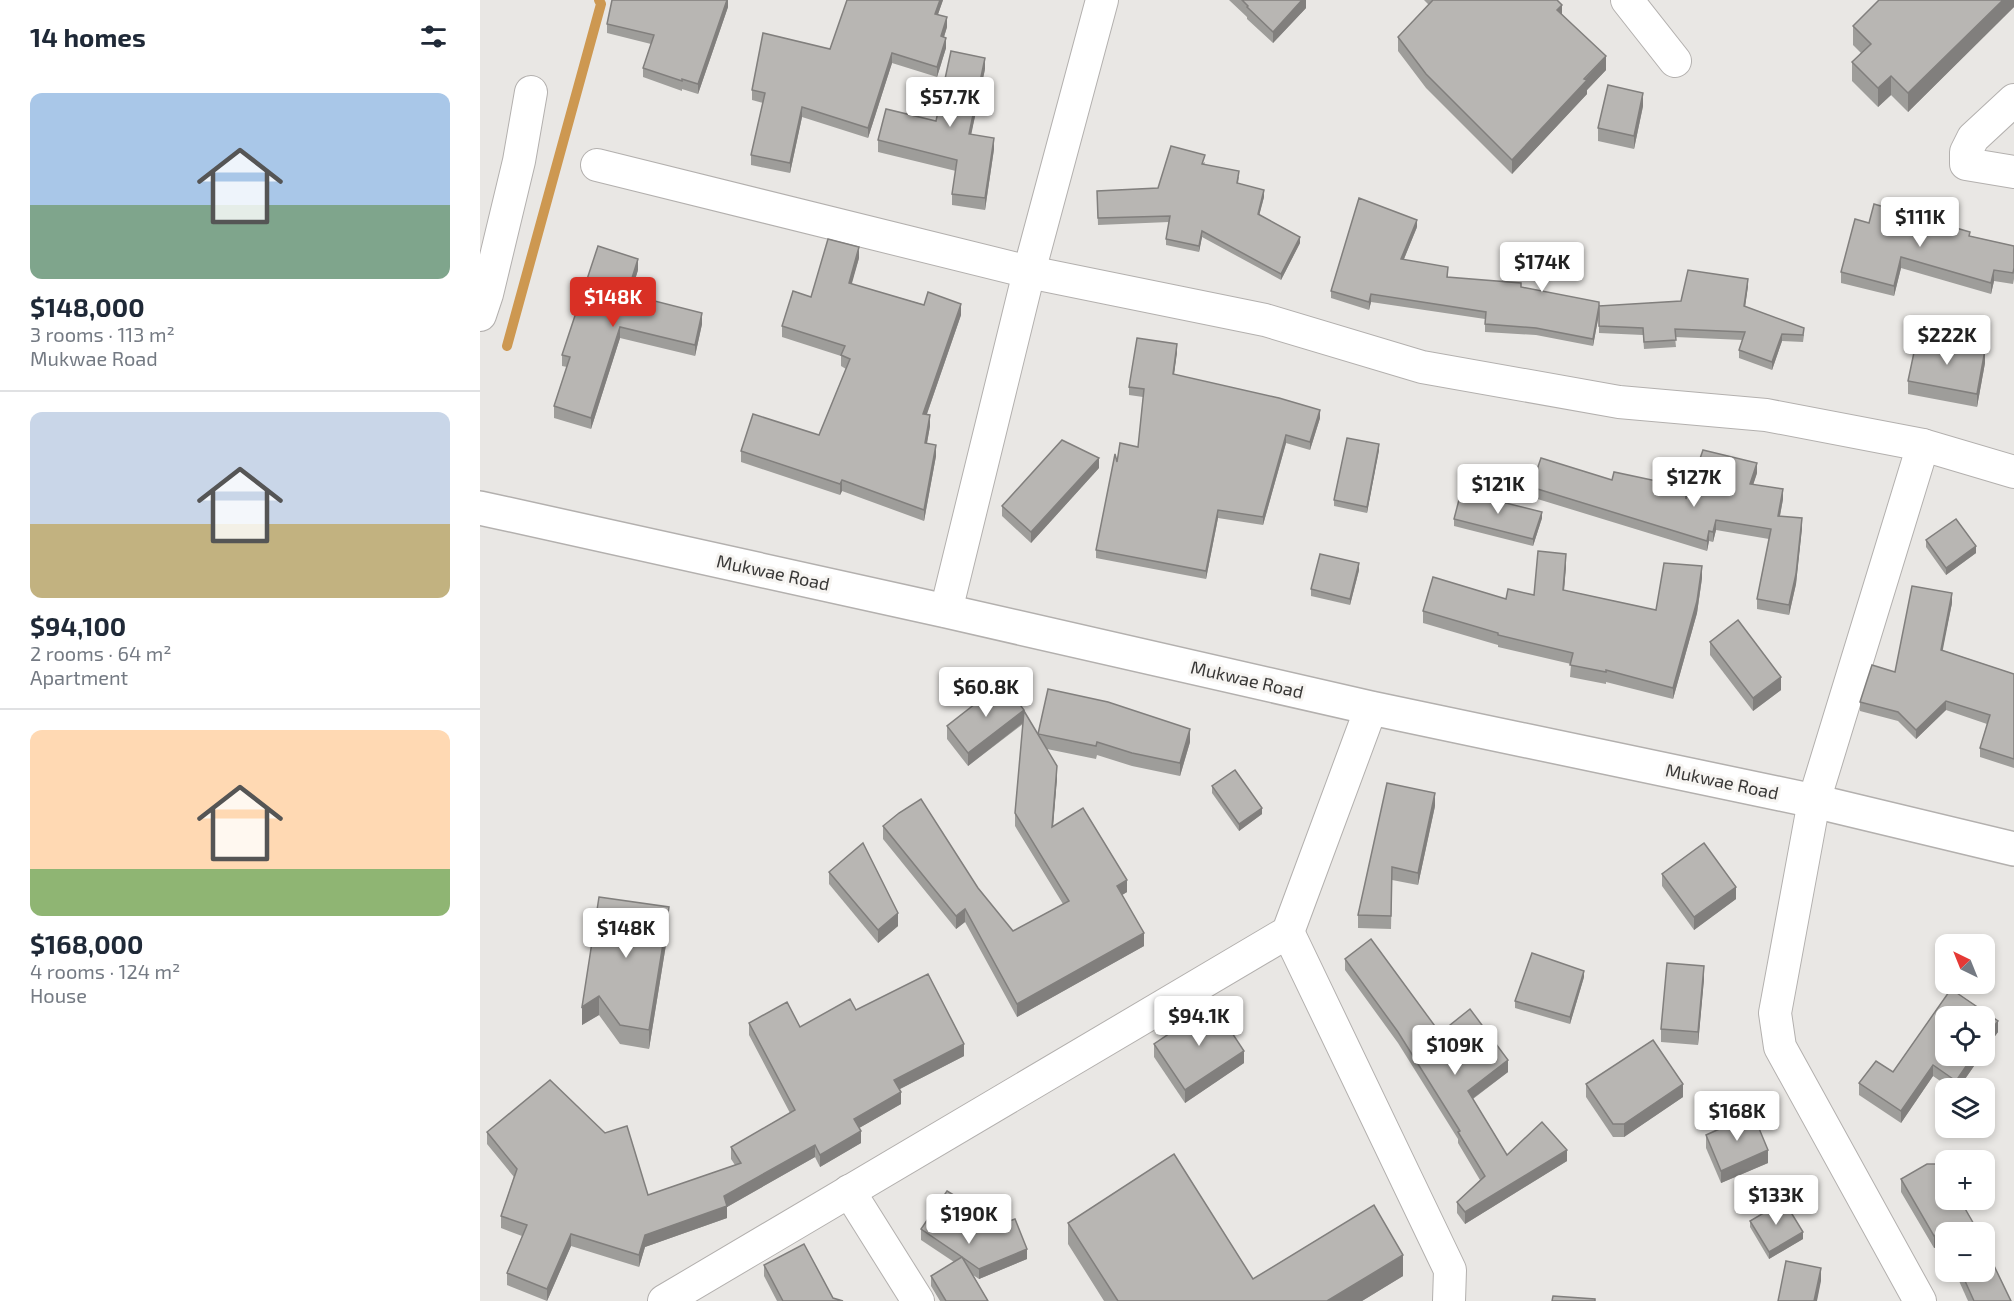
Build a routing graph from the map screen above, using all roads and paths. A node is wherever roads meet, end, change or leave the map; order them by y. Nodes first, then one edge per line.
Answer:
1 (1102, 0) edge
2 (1627, 0) edge
3 (1675, 61) dead end
4 (531, 92) dead end
5 (2014, 100) edge
6 (597, 165) dead end
7 (2014, 172) edge
8 (1029, 272) junction
9 (480, 315) edge
10 (1923, 445) junction
11 (2014, 472) edge
12 (480, 508) edge
13 (946, 611) junction
14 (1371, 708) junction
15 (1814, 801) junction
16 (2014, 849) edge
17 (1288, 932) junction
18 (849, 1191) junction
19 (664, 1301) edge
20 (918, 1301) edge
21 (1449, 1301) edge
22 (1920, 1301) edge

1 - 8 street
2 - 3 street
4 - 9 street
5 - 7 street
6 - 8 street
8 - 10 street
8 - 13 street
10 - 11 street
10 - 15 street
12 - 13 street, Mukwae Road
13 - 14 street, Mukwae Road
14 - 15 street, Mukwae Road
14 - 17 street
15 - 16 street, Mukwae Road
15 - 22 street
17 - 18 street
17 - 21 street
18 - 19 street
18 - 20 street

